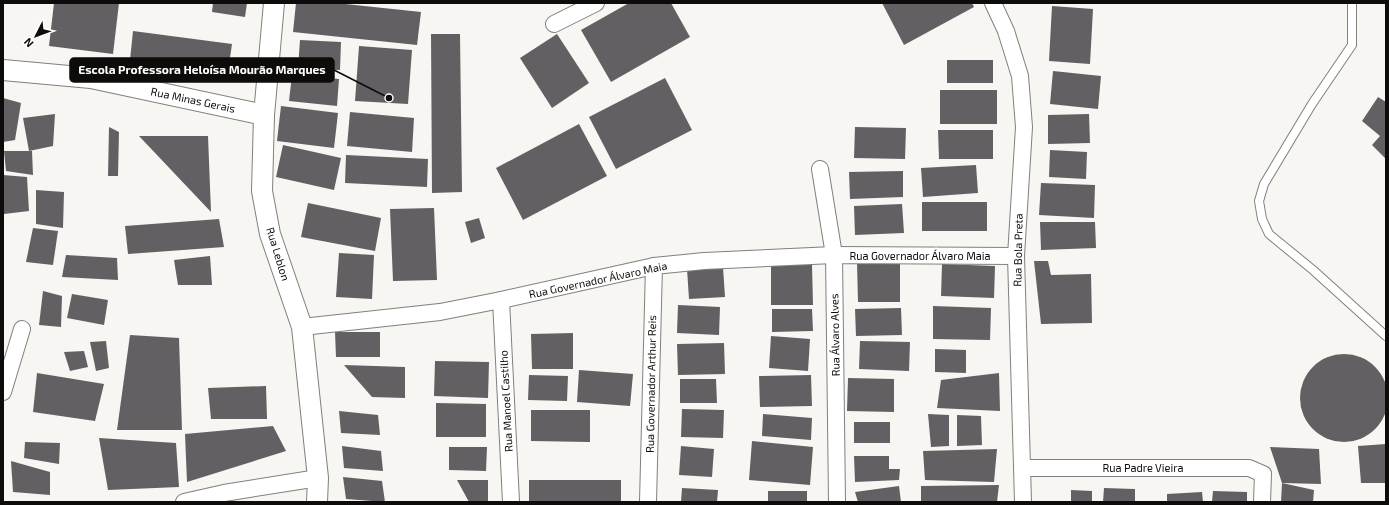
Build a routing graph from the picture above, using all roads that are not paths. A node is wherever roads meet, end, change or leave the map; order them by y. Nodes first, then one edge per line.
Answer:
1 (274, 3) edge
2 (596, 3) edge
3 (993, 3) edge
4 (1352, 3) edge
5 (554, 24) dead end
6 (3, 70) edge
7 (264, 115) junction
8 (820, 169) dead end
9 (834, 255) junction
10 (1016, 256) junction
11 (654, 266) junction
12 (501, 300) junction
13 (302, 327) junction
14 (22, 329) dead end
15 (1386, 336) edge
16 (3, 392) edge
17 (1023, 468) junction
18 (318, 478) junction
19 (184, 502) edge
20 (317, 502) edge
21 (511, 502) edge
22 (648, 502) edge
23 (838, 502) edge
24 (1023, 502) edge
25 (1262, 502) edge

1 - 7 street, Rua Leblon
2 - 5 street
3 - 10 street, Rua Bola Preta
4 - 15 lane
6 - 7 street, Rua Minas Gerais
7 - 13 street, Rua Leblon
8 - 9 street, Rua Álvaro Alves
9 - 10 street, Rua Governador Álvaro Maia
9 - 11 street, Rua Governador Álvaro Maia
9 - 23 street, Rua Álvaro Alves
10 - 17 street, Rua Bola Preta
11 - 12 street, Rua Governador Álvaro Maia
11 - 22 street, Rua Governador Arthur Reis
12 - 13 street, Rua Governador Álvaro Maia
12 - 21 street, Rua Manoel Castilho
13 - 18 street, Rua Leblon
14 - 16 street
17 - 24 street, Rua Bola Preta
17 - 25 street, Rua Padre Vieira
18 - 19 street
18 - 20 street, Rua Leblon

